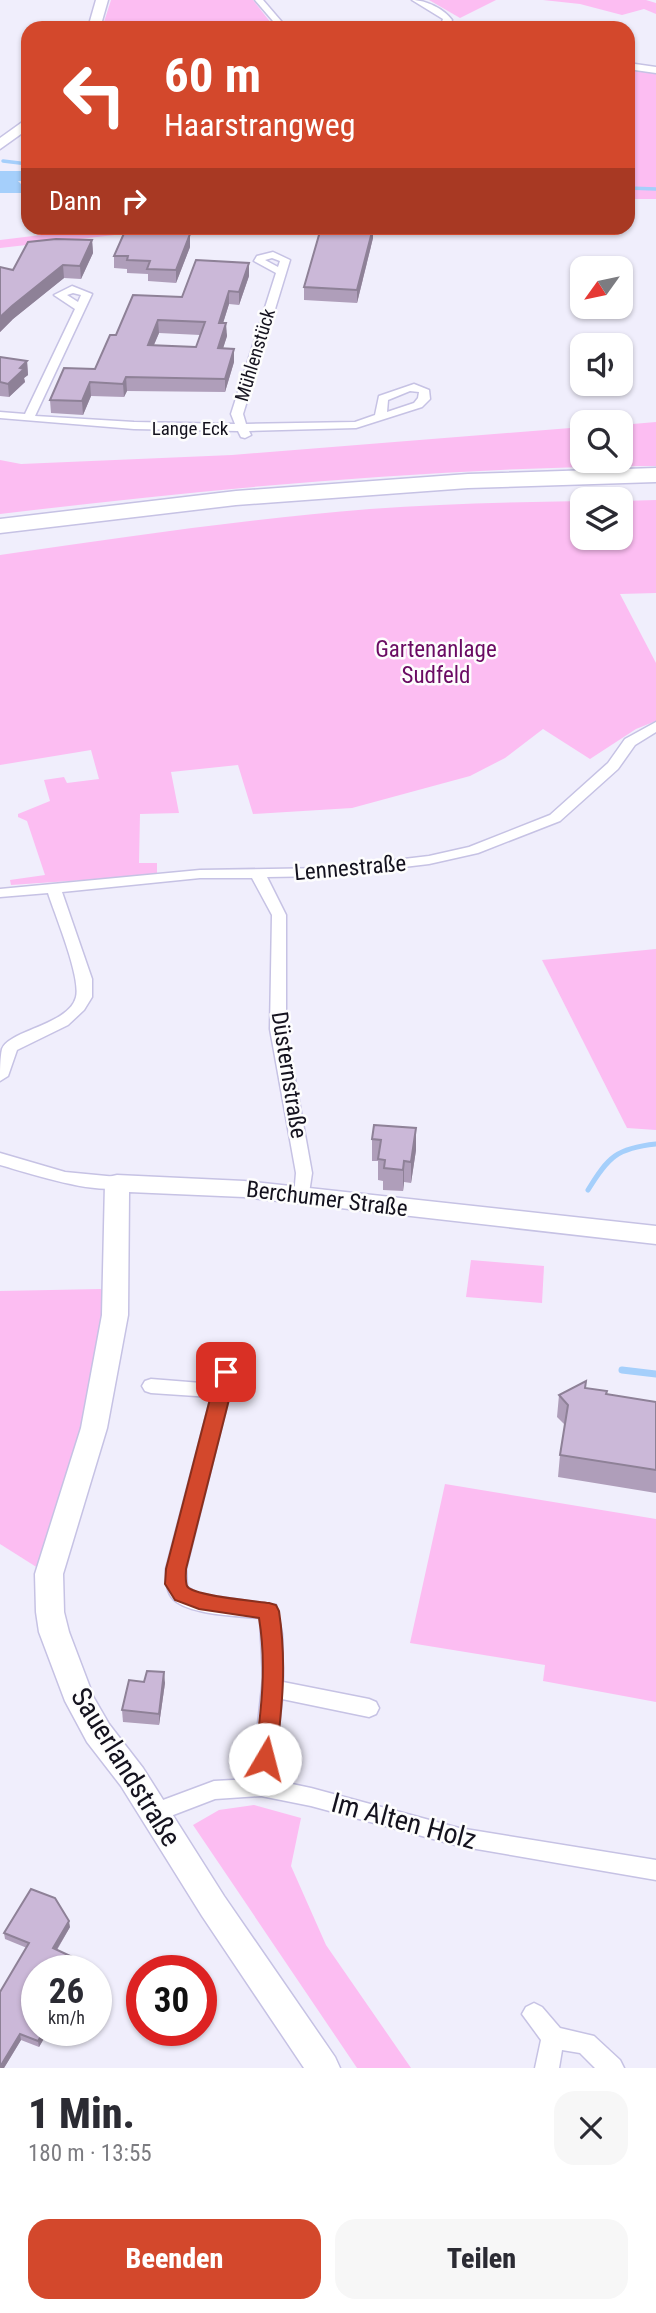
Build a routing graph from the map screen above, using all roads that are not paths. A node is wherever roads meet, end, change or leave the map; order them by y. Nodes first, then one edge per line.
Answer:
1 (102, 0) edge
2 (258, 0) edge
3 (416, 0) edge
4 (96, 21) edge
5 (277, 21) edge
6 (446, 21) edge
7 (635, 67) edge
8 (656, 70) edge
9 (21, 128) edge
10 (0, 145) edge
11 (281, 272) dead end
12 (80, 308) dead end
13 (0, 415) edge
14 (380, 418) dead end
15 (29, 419) junction
16 (244, 433) junction
17 (656, 475) edge
18 (656, 491) edge
19 (0, 526) edge
20 (0, 539) edge
21 (656, 726) edge
22 (258, 875) junction
23 (53, 887) junction
24 (0, 893) edge
25 (0, 1076) edge
26 (0, 1159) edge
27 (117, 1183) junction
28 (302, 1196) junction
29 (656, 1235) edge
30 (231, 1353) dead end
31 (151, 1386) dead end
32 (222, 1391) junction
33 (274, 1689) junction
34 (369, 1708) dead end
35 (261, 1787) junction
36 (155, 1813) junction
37 (656, 1870) edge
38 (534, 2014) dead end
39 (553, 2036) junction
40 (323, 2068) edge
41 (547, 2068) edge
42 (612, 2068) edge

1 - 4 main road
2 - 5 street
3 - 6 street
7 - 8 street
9 - 10 main road
11 - 16 street, Mühlenstück
12 - 15 street
13 - 15 street, Lange Eck
14 - 16 street, Lange Eck
15 - 16 street, Lange Eck
17 - 19 highway
18 - 20 highway
21 - 22 street, Lennestraße
22 - 23 street, Lennestraße
22 - 28 street, Düsternstraße
23 - 24 street, Lennestraße
23 - 25 street
26 - 27 street, Berchumer Straße
27 - 28 main road, Berchumer Straße
27 - 36 main road, Sauerlandstraße
28 - 29 main road, Berchumer Straße
30 - 32 street
31 - 32 street
32 - 33 street
33 - 34 street
33 - 35 street
35 - 36 street, Im Alten Holz
35 - 37 street, Im Alten Holz
36 - 40 main road, Sauerlandstraße
38 - 39 street
39 - 41 street
39 - 42 street

